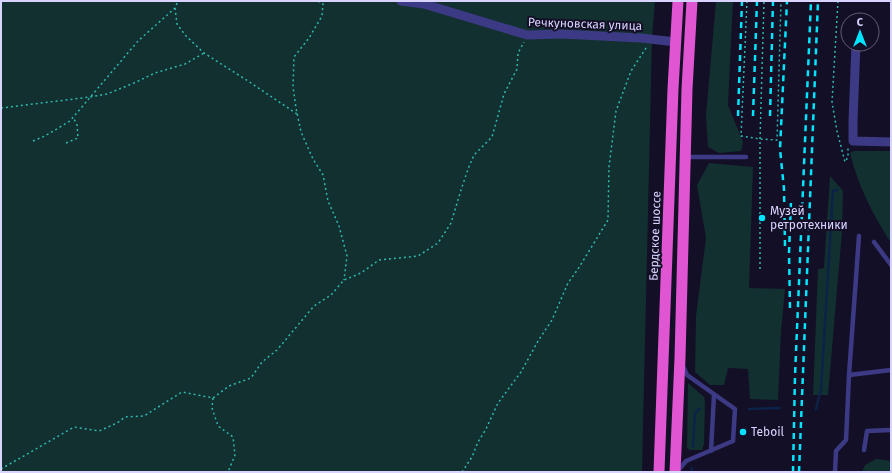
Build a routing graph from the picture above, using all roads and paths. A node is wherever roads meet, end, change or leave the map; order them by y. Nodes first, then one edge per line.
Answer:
1 (178, 1) edge
2 (318, 1) edge
3 (401, 1) edge
4 (678, 1) edge
5 (692, 1) edge
6 (747, 1) edge
7 (764, 1) edge
8 (781, 1) edge
9 (838, 1) edge
10 (175, 8) junction
11 (527, 35) junction
12 (652, 39) junction
13 (676, 42) junction
14 (856, 52) edge
15 (204, 53) junction
16 (90, 97) junction
17 (1, 108) edge
18 (297, 114) junction
19 (74, 117) junction
20 (760, 139) junction
21 (855, 141) junction
22 (33, 142) dead end
23 (66, 142) dead end
24 (891, 142) edge
25 (686, 156) junction
26 (746, 158) dead end
27 (859, 236) dead end
28 (874, 242) dead end
29 (891, 265) edge
30 (760, 269) dead end
31 (344, 280) junction
32 (680, 358) junction
33 (891, 370) edge
34 (849, 375) junction
35 (714, 395) junction
36 (213, 398) junction
37 (891, 430) edge
38 (864, 450) dead end
39 (711, 451) junction
40 (1, 469) edge
41 (3, 472) edge
42 (228, 472) edge
43 (462, 472) edge
44 (659, 472) edge
45 (676, 472) edge
46 (835, 472) edge

1 - 10 path
2 - 18 path
3 - 11 street, Речкуновская улица
4 - 13 highway, Бердское шоссе
5 - 25 highway
6 - 20 path
7 - 20 path
8 - 20 path
9 - 21 path
10 - 15 path
10 - 16 path
11 - 12 street, Речкуновская улица
11 - 31 path
12 - 13 street, Речкуновская улица
12 - 43 path
13 - 44 highway, Бердское шоссе
14 - 21 street
15 - 16 path
15 - 18 path
16 - 17 path
16 - 19 path
18 - 31 path
19 - 22 path
19 - 23 path
20 - 30 path
21 - 24 street
25 - 26 lane
25 - 32 highway
27 - 34 lane
28 - 29 lane
31 - 36 path
32 - 35 lane
32 - 45 highway
33 - 34 lane
34 - 46 lane
35 - 39 lane
35 - 39 lane
36 - 40 path
36 - 42 path
37 - 38 lane
39 - 45 lane
40 - 41 path

